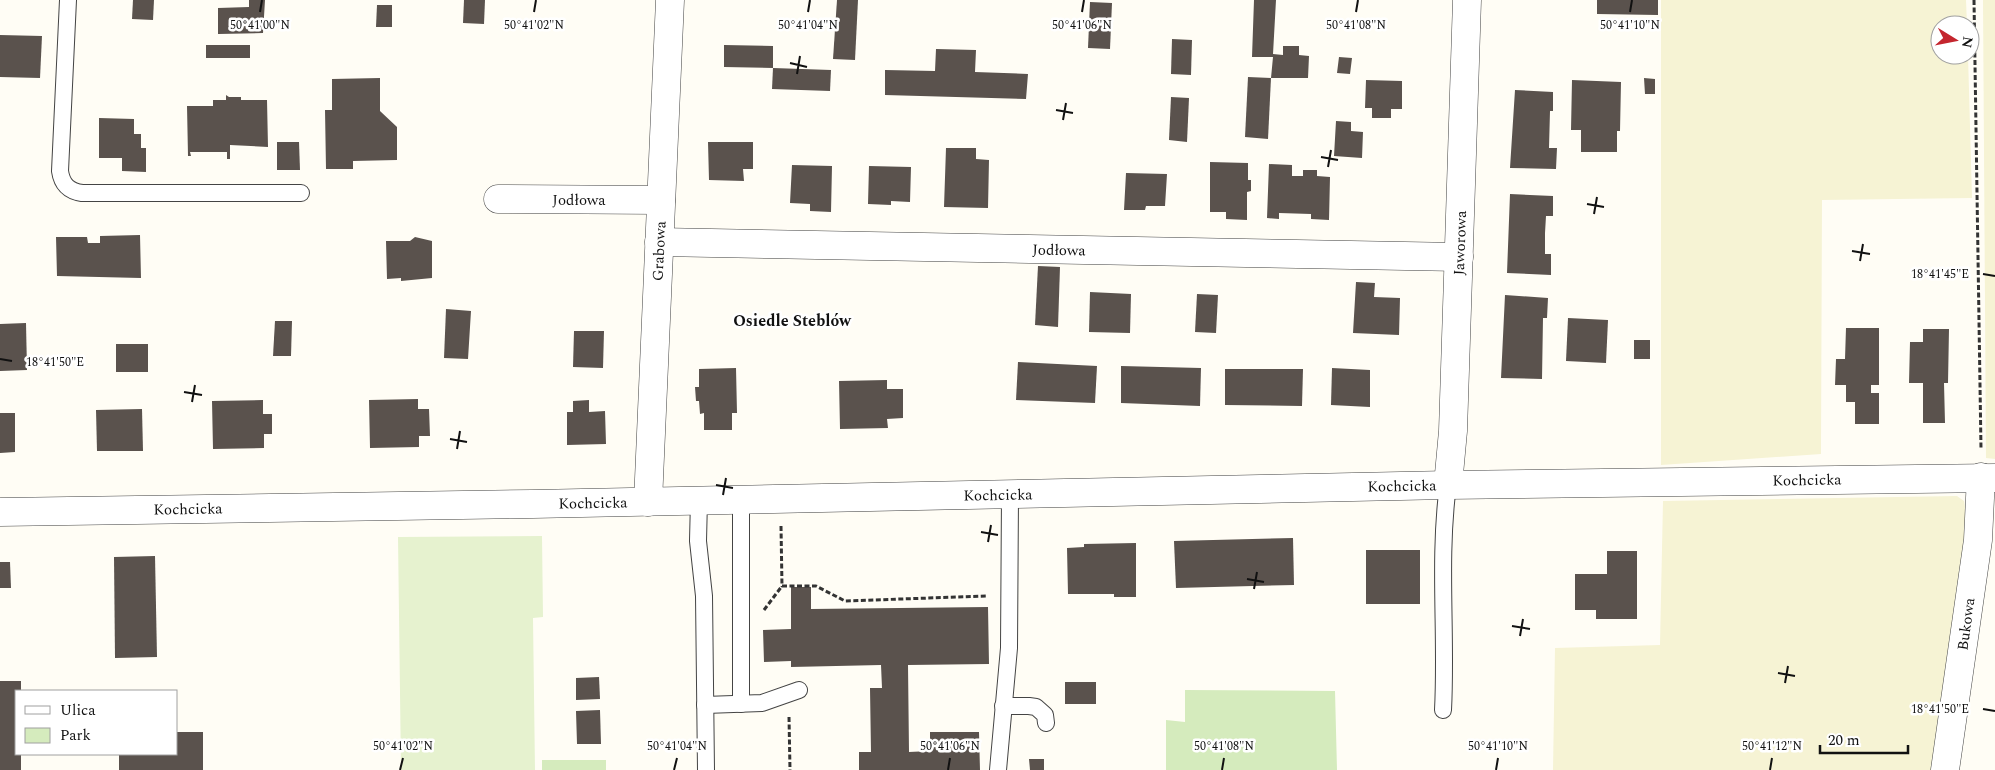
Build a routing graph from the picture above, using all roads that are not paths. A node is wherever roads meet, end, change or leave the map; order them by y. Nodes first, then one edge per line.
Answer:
1 (68, 0) edge
2 (670, 0) edge
3 (1467, 0) edge
4 (301, 193) dead end
5 (498, 199) dead end
6 (661, 200) junction
7 (659, 242) junction
8 (1459, 256) junction
9 (1988, 477) edge
10 (1448, 485) junction
11 (1010, 495) junction
12 (741, 499) junction
13 (699, 500) junction
14 (648, 502) junction
15 (0, 512) edge
16 (794, 692) road end
17 (741, 704) junction
18 (705, 706) junction
19 (1003, 706) junction
20 (1443, 710) dead end
21 (1046, 723) dead end
22 (706, 770) edge
23 (998, 770) edge
24 (1945, 770) edge

1 - 4 lane
2 - 6 street, Grabowa
3 - 8 street, Jaworowa
5 - 6 street, Jodłowa
6 - 7 street, Grabowa
7 - 8 street, Jodłowa
7 - 14 street, Grabowa
8 - 10 street, Jaworowa
9 - 10 street, Kochcicka
9 - 24 street, Bukowa
10 - 11 street, Kochcicka
10 - 20 lane
11 - 12 street, Kochcicka
11 - 19 lane
12 - 13 street, Kochcicka
12 - 17 lane
13 - 14 street, Kochcicka
13 - 18 lane
14 - 15 street, Kochcicka
16 - 17 lane
17 - 18 lane
18 - 22 lane
19 - 21 lane
19 - 23 lane

